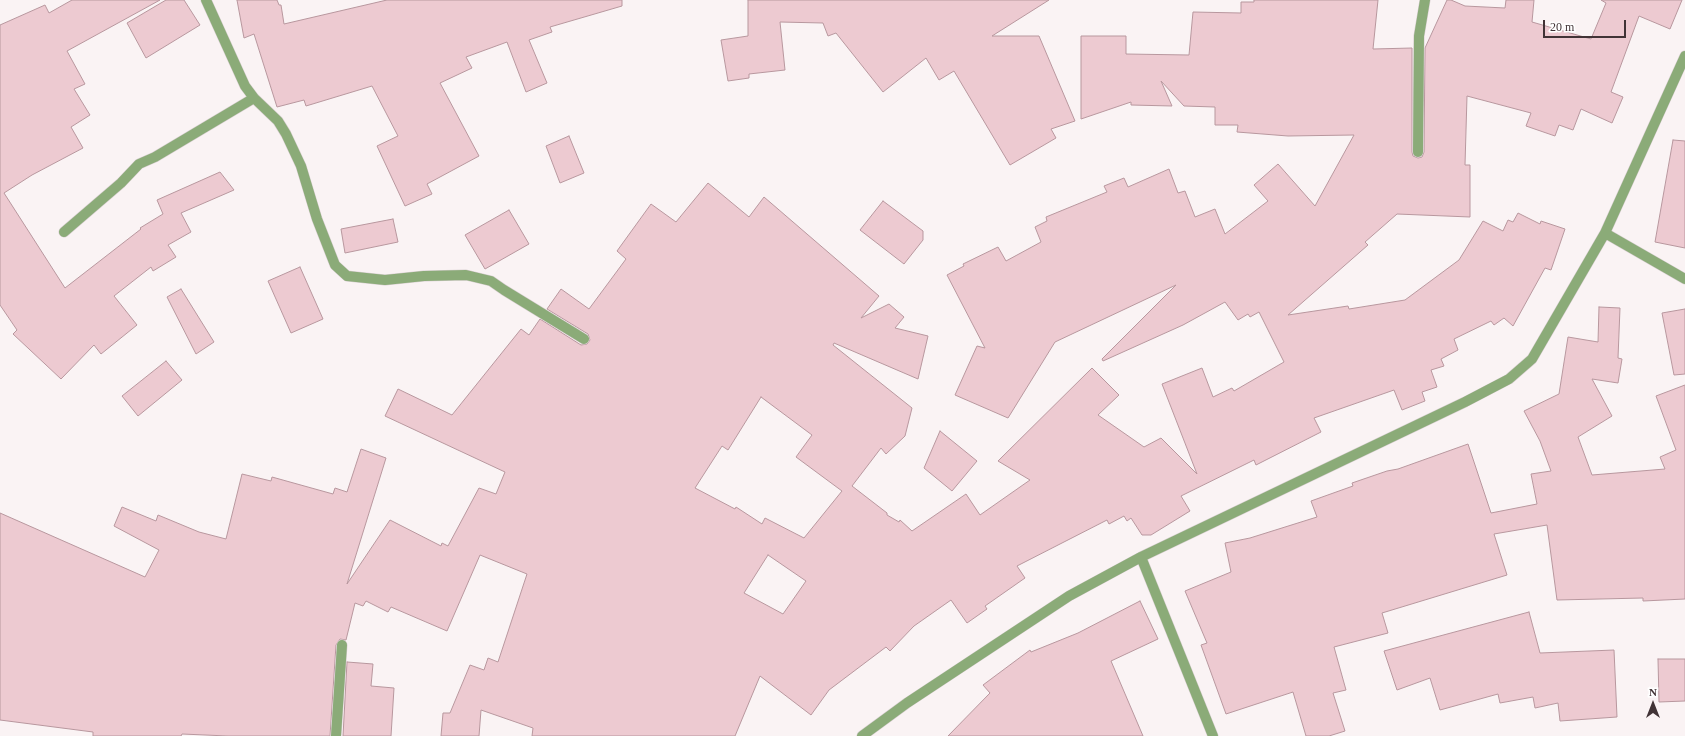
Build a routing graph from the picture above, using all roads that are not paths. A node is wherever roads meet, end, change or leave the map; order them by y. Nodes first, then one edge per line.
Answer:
1 (206, 0) edge
2 (1425, 0) edge
3 (1685, 56) edge
4 (254, 98) junction
5 (1418, 152) dead end
6 (64, 232) dead end
7 (1605, 233) junction
8 (1685, 280) edge
9 (584, 339) dead end
10 (1141, 557) junction
11 (342, 645) dead end
12 (336, 736) edge
13 (862, 736) edge
14 (1213, 736) edge

1 - 4 street
2 - 5 street
3 - 7 street
4 - 6 street
4 - 9 street
7 - 8 street
7 - 10 street
10 - 13 street
10 - 14 street
11 - 12 street

